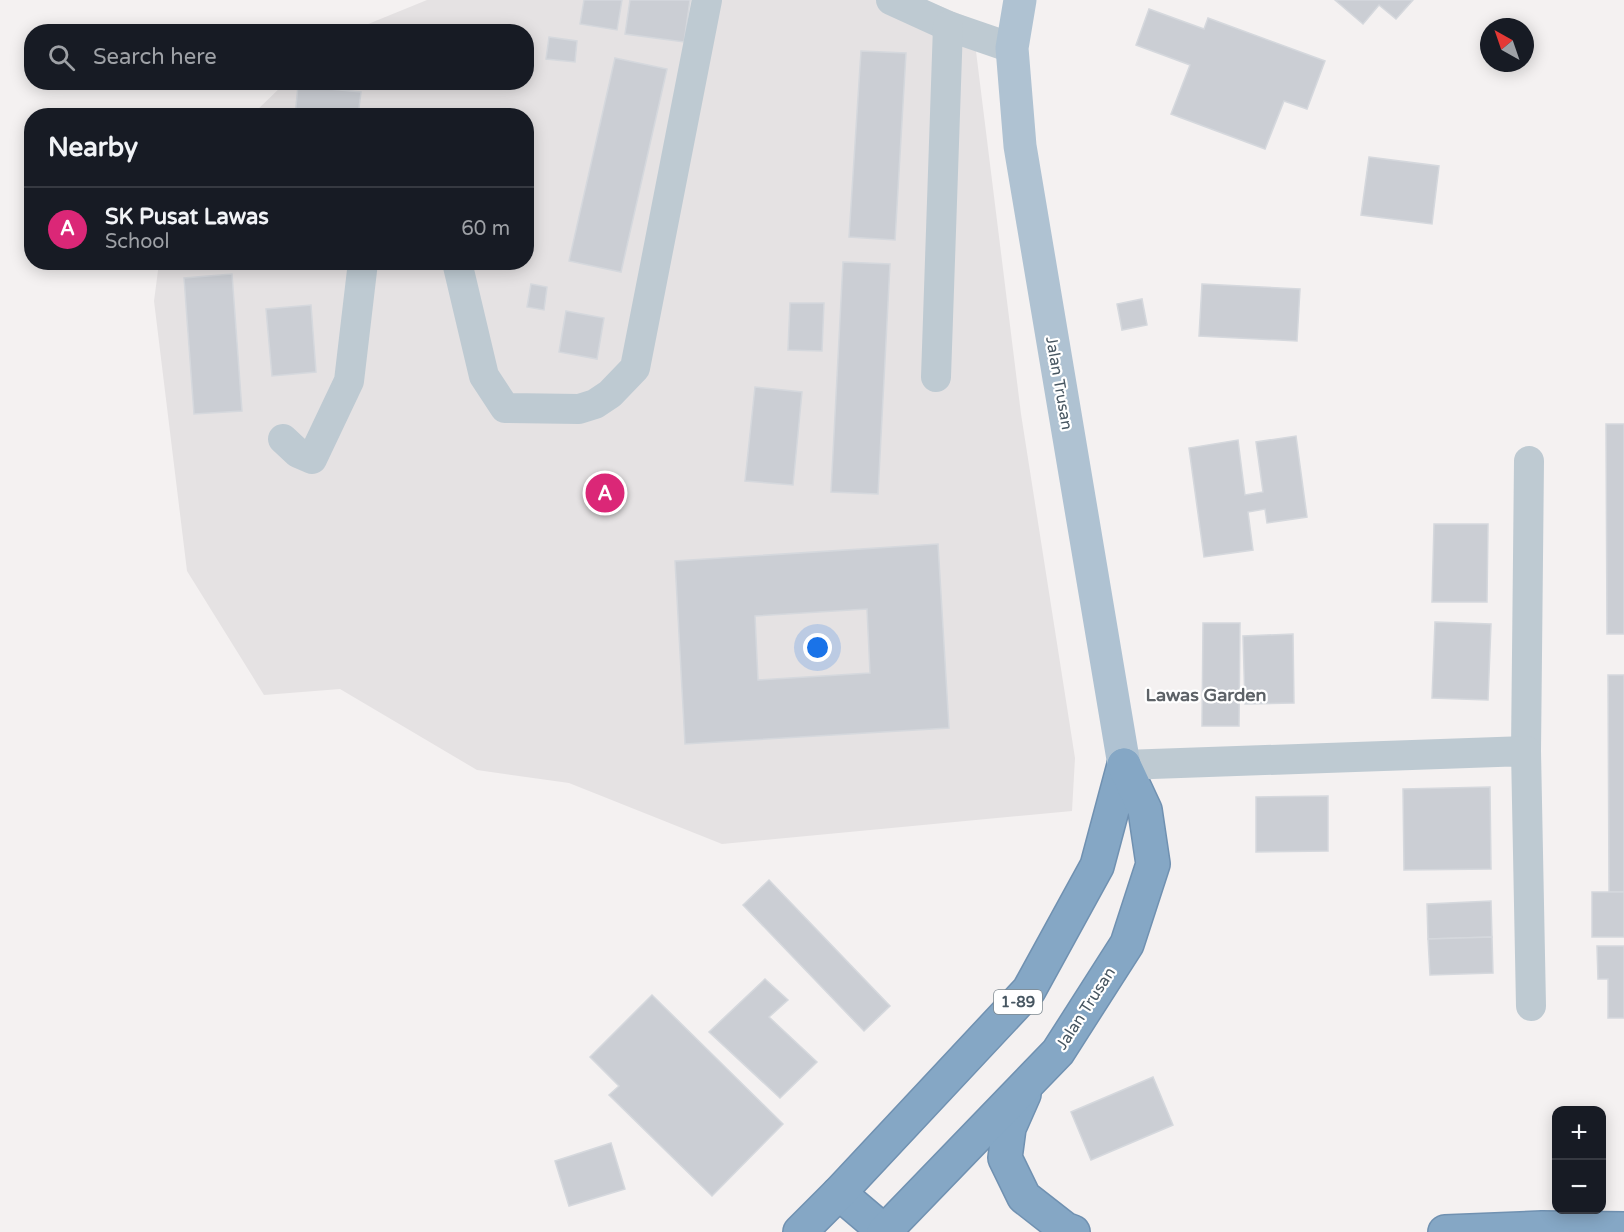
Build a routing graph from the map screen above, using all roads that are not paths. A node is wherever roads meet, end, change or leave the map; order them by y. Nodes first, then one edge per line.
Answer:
1 (707, 0) edge
2 (891, 0) edge
3 (1020, 0) edge
4 (948, 26) junction
5 (1012, 48) junction
6 (362, 270) edge
7 (459, 270) edge
8 (936, 377) dead end
9 (283, 440) dead end
10 (1529, 460) dead end
11 (1526, 751) junction
12 (1124, 765) junction
13 (1531, 1006) dead end
14 (1031, 1079) junction
15 (839, 1192) junction
16 (1624, 1229) edge
17 (800, 1232) edge
18 (885, 1232) edge
19 (1073, 1232) edge
20 (1445, 1232) edge

1 - 7 street
2 - 4 street
3 - 5 main road, Jalan Trusan
4 - 5 street
4 - 8 street
5 - 12 main road, Jalan Trusan
6 - 9 street
10 - 11 street
11 - 12 street
11 - 13 street
12 - 14 highway, Jalan Trusan
12 - 15 highway, Jalan Trusan / 1-89
14 - 18 highway, Jalan Trusan
14 - 19 highway
15 - 17 highway, Jalan Trusan / 1-89
15 - 18 highway, Jalan Trusan
16 - 20 highway

